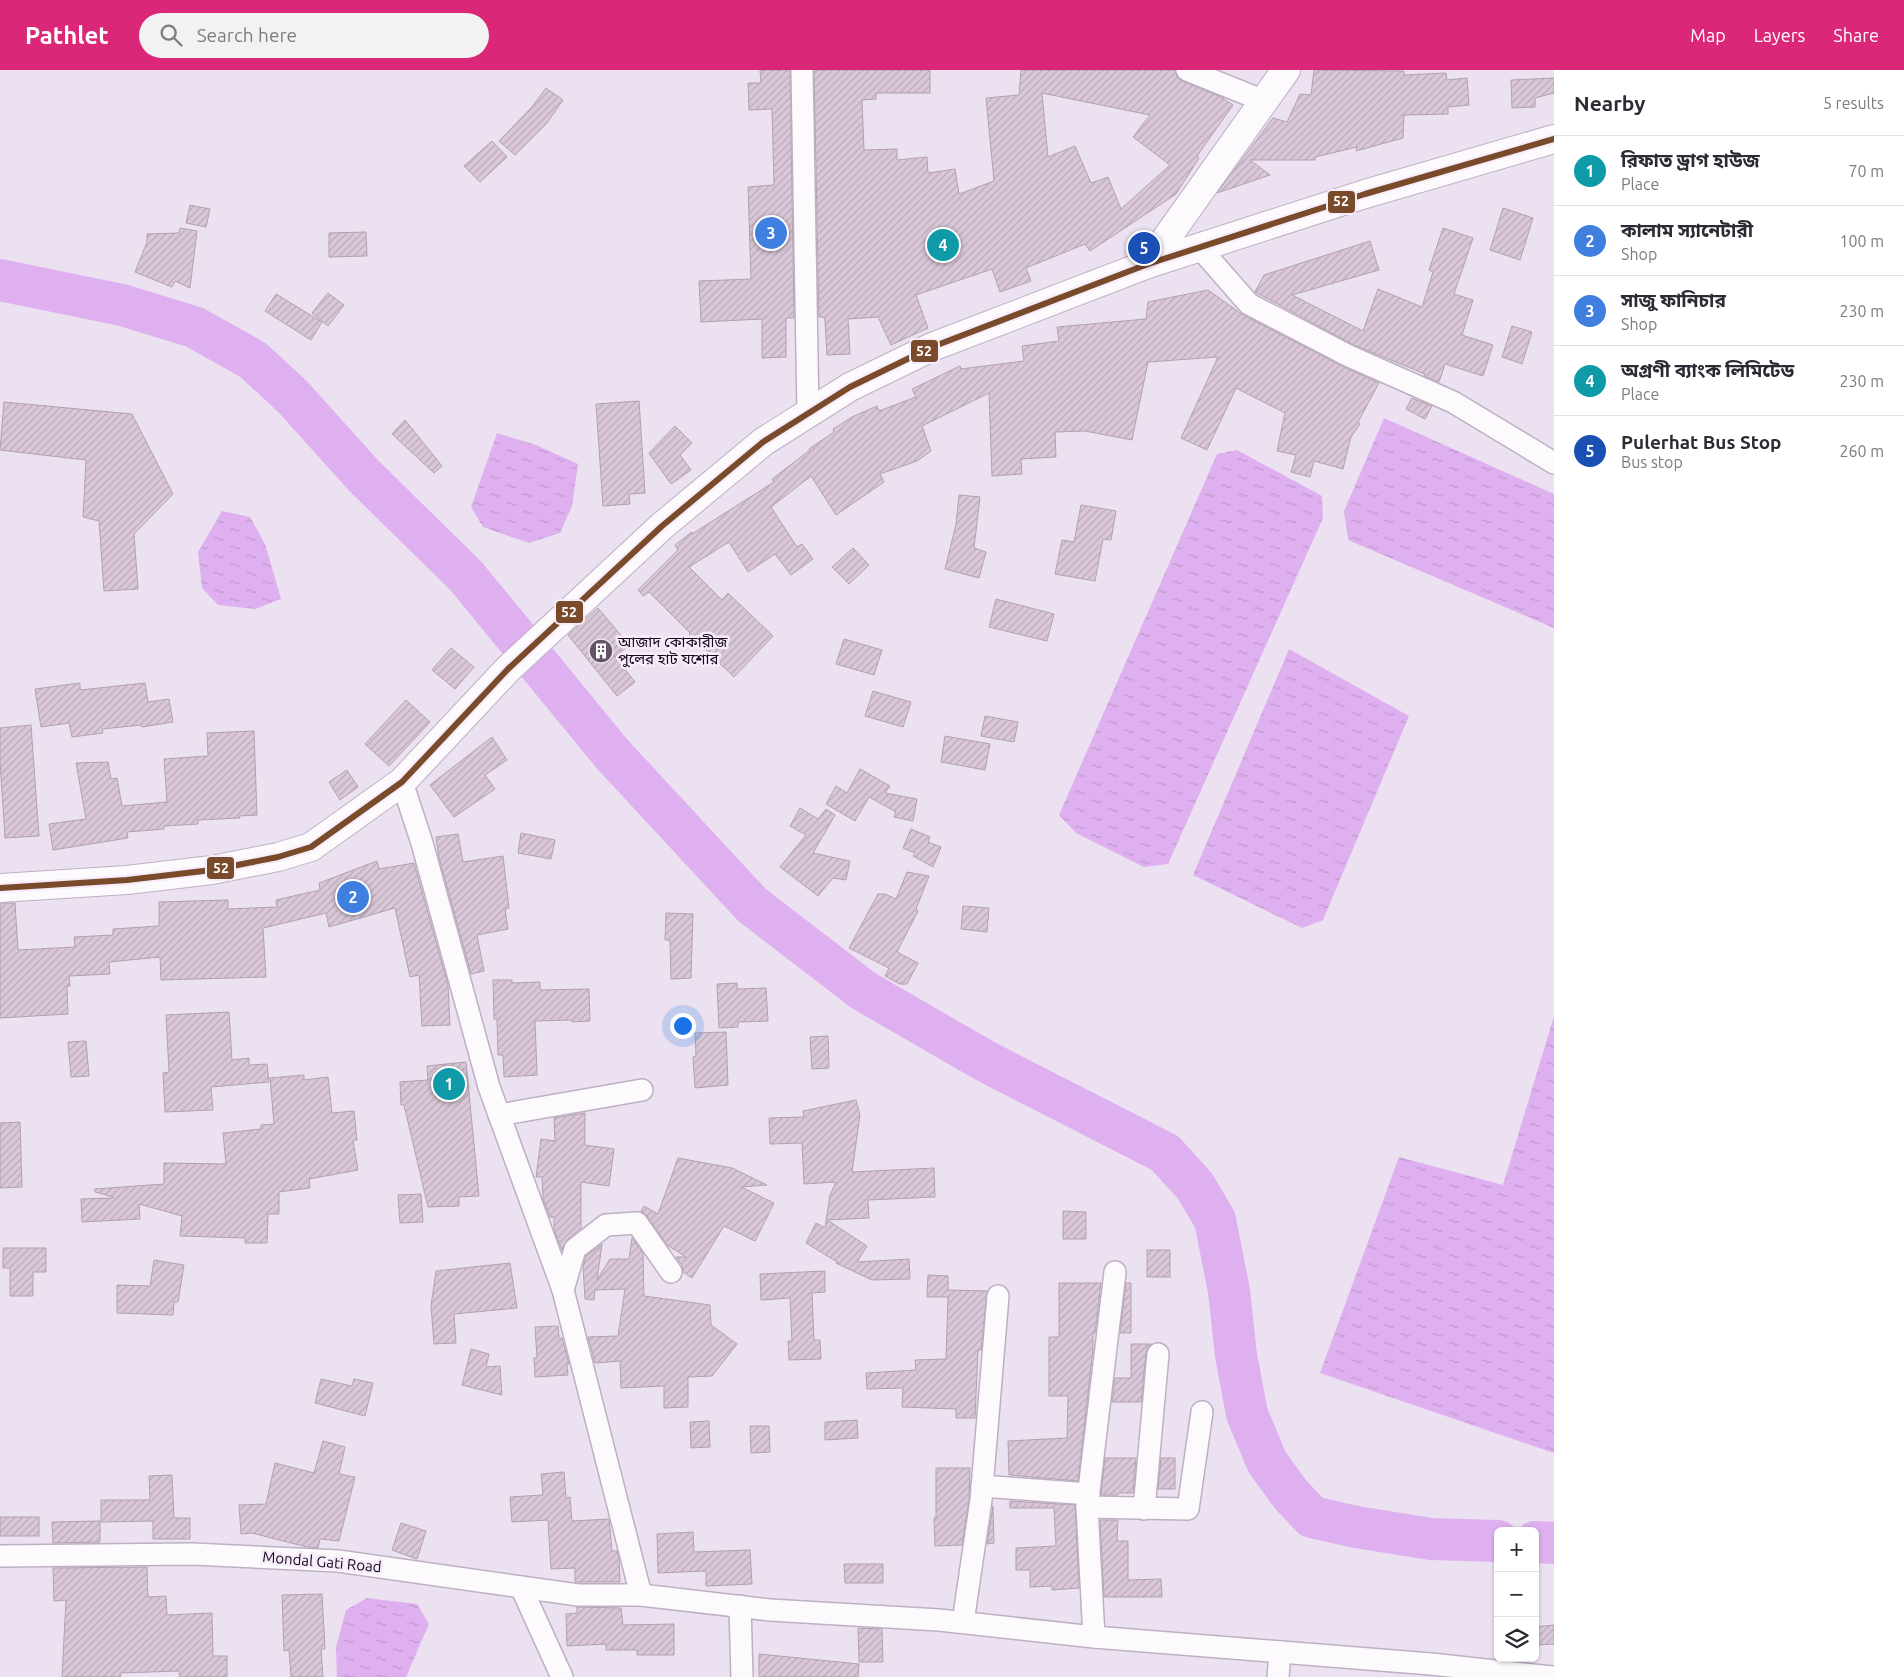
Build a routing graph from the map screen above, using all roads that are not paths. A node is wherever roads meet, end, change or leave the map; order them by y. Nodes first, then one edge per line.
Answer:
1 (802, 70) edge
2 (1187, 70) edge
3 (1286, 70) edge
4 (1264, 101) junction
5 (1554, 139) edge
6 (1199, 247) junction
7 (1148, 264) junction
8 (808, 413) junction
9 (1554, 463) edge
10 (402, 782) junction
11 (0, 888) edge
12 (642, 1090) dead end
13 (499, 1115) junction
14 (671, 1272) dead end
15 (1115, 1272) dead end
16 (563, 1290) junction
17 (998, 1296) dead end
18 (1158, 1354) dead end
19 (1202, 1412) dead end
20 (982, 1486) junction
21 (1088, 1500) junction
22 (1144, 1508) junction
23 (0, 1556) edge
24 (521, 1587) junction
25 (641, 1594) junction
26 (740, 1606) junction
27 (963, 1622) junction
28 (1094, 1637) junction
29 (1280, 1652) junction
30 (562, 1677) edge
31 (742, 1677) edge
32 (1278, 1677) edge
33 (1552, 1677) edge

1 - 8 street
2 - 4 street
3 - 4 main road
4 - 7 main road
5 - 6 main road
6 - 7 main road
6 - 9 street
7 - 8 main road
8 - 10 main road
10 - 11 main road
10 - 13 street
12 - 13 street
13 - 16 street
14 - 16 street
15 - 21 street
16 - 25 street
17 - 20 street
18 - 22 street
19 - 22 street
20 - 21 street
20 - 27 street
21 - 22 street
21 - 28 street
23 - 24 street, Mondal Gati Road
24 - 25 street, Mondal Gati Road
24 - 30 street
25 - 26 street, Mondal Gati Road
26 - 27 street, Mondal Gati Road
26 - 31 street
27 - 28 street, Mondal Gati Road
28 - 29 street, Mondal Gati Road
29 - 32 street
29 - 33 street, Mondal Gati Road

